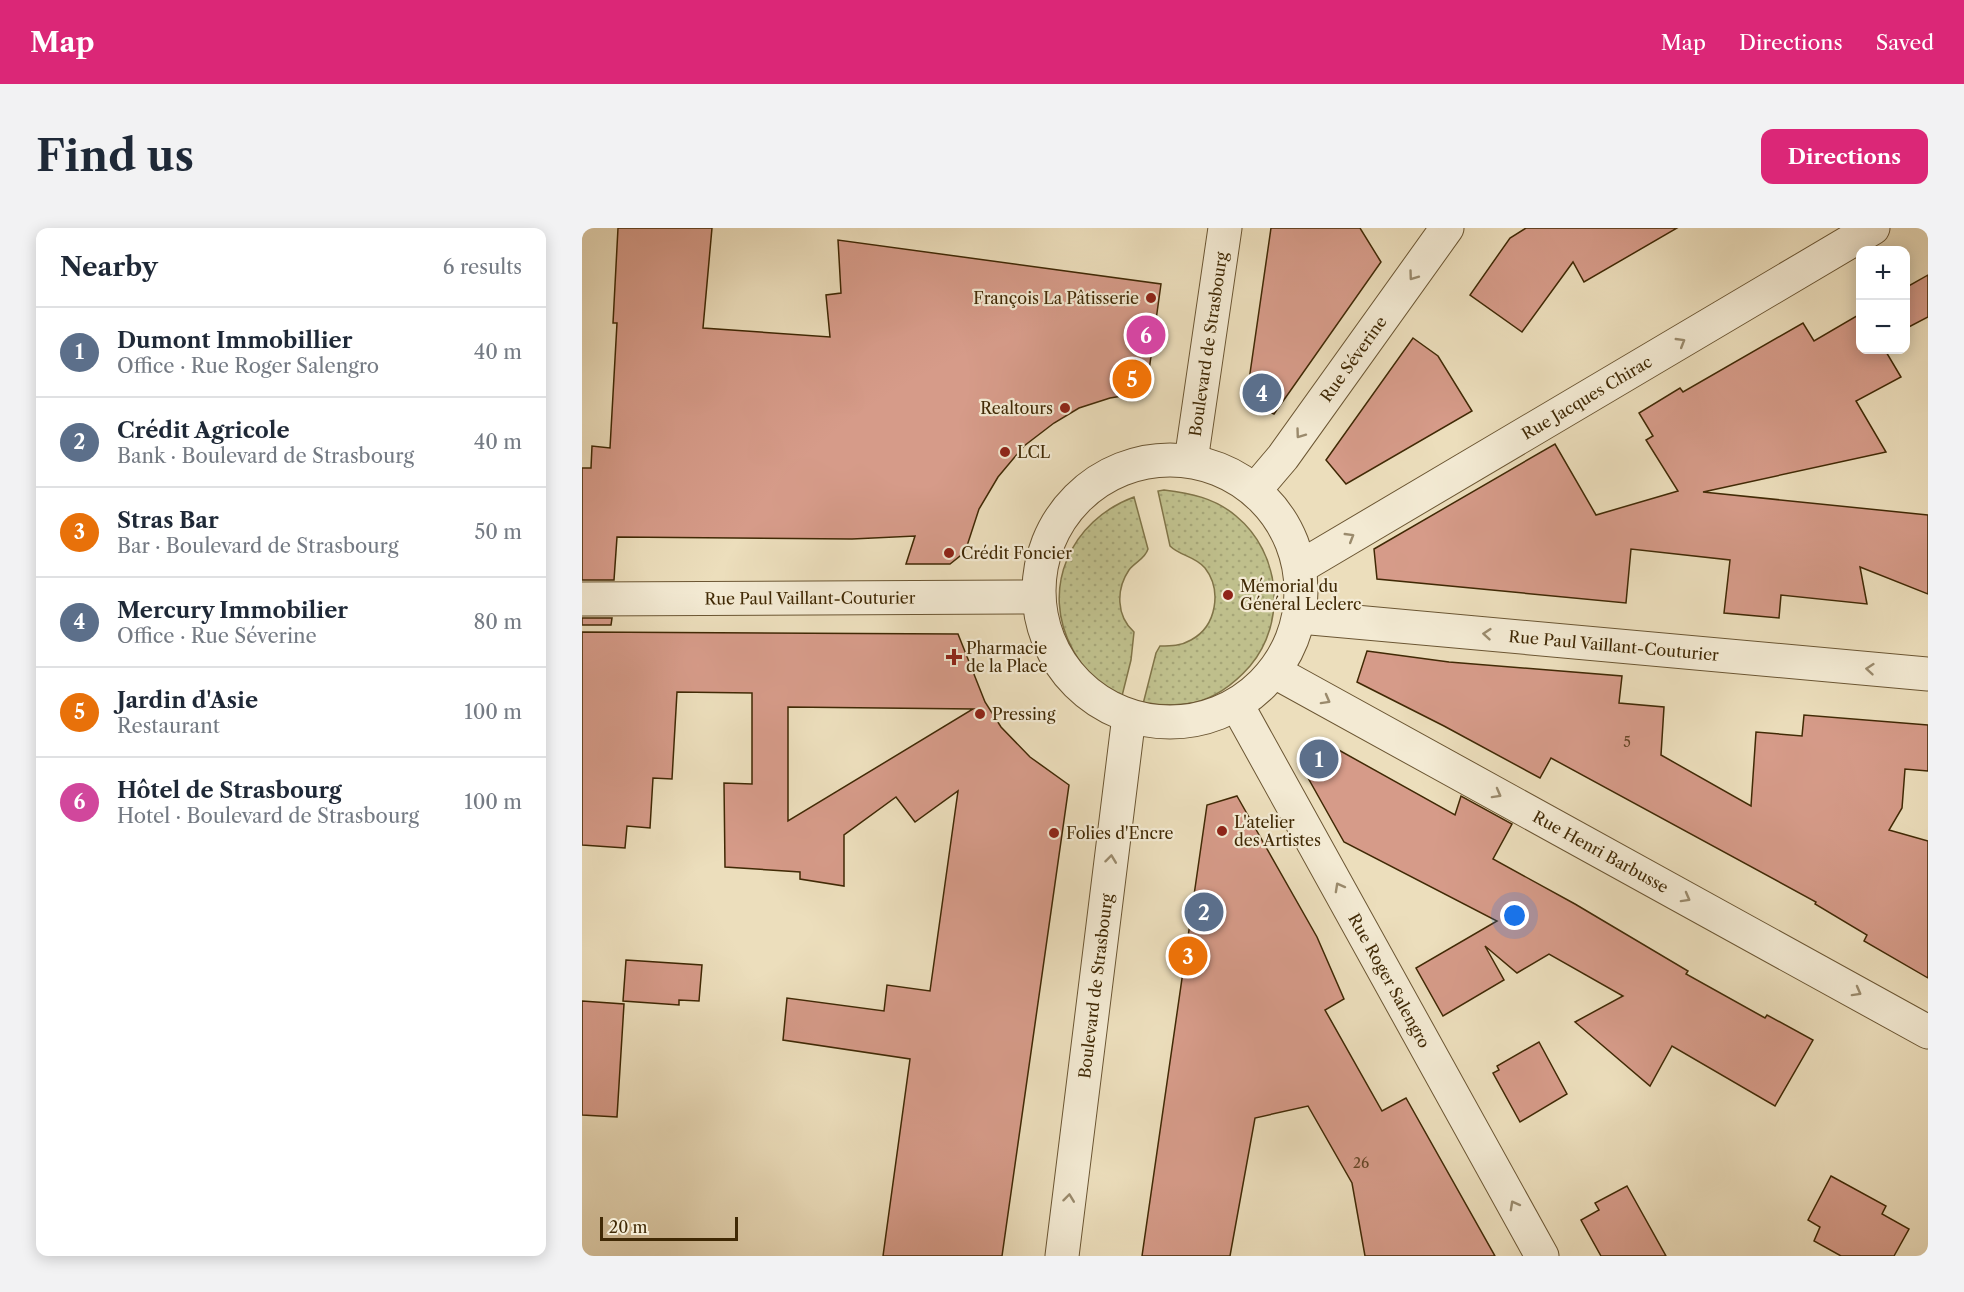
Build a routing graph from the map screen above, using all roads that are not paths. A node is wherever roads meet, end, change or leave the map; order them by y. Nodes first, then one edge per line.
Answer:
1 (1225, 228) edge
2 (1448, 228) edge
3 (1873, 228) edge
4 (1191, 461) junction
5 (1255, 490) junction
6 (1300, 567) junction
7 (1038, 597) junction
8 (582, 599) edge
9 (1300, 617) junction
10 (1275, 672) junction
11 (1928, 674) edge
12 (1237, 705) junction
13 (1129, 716) junction
14 (1928, 1032) edge
15 (1062, 1256) edge
16 (1542, 1256) edge

1 - 4 street, Boulevard de Strasbourg
2 -> 5 street, Rue Séverine
6 -> 3 street, Rue Jacques Chirac
4 - 5 street
4 - 7 street
5 - 6 street
6 - 9 street
7 - 8 street, Rue Paul Vaillant-Couturier
7 - 13 street
9 - 10 street
11 -> 9 street, Rue Paul Vaillant-Couturier
10 - 12 street
10 -> 14 street, Rue Henri Barbusse
12 - 13 street
16 -> 12 street, Rue Roger Salengro
15 -> 13 street, Boulevard de Strasbourg

